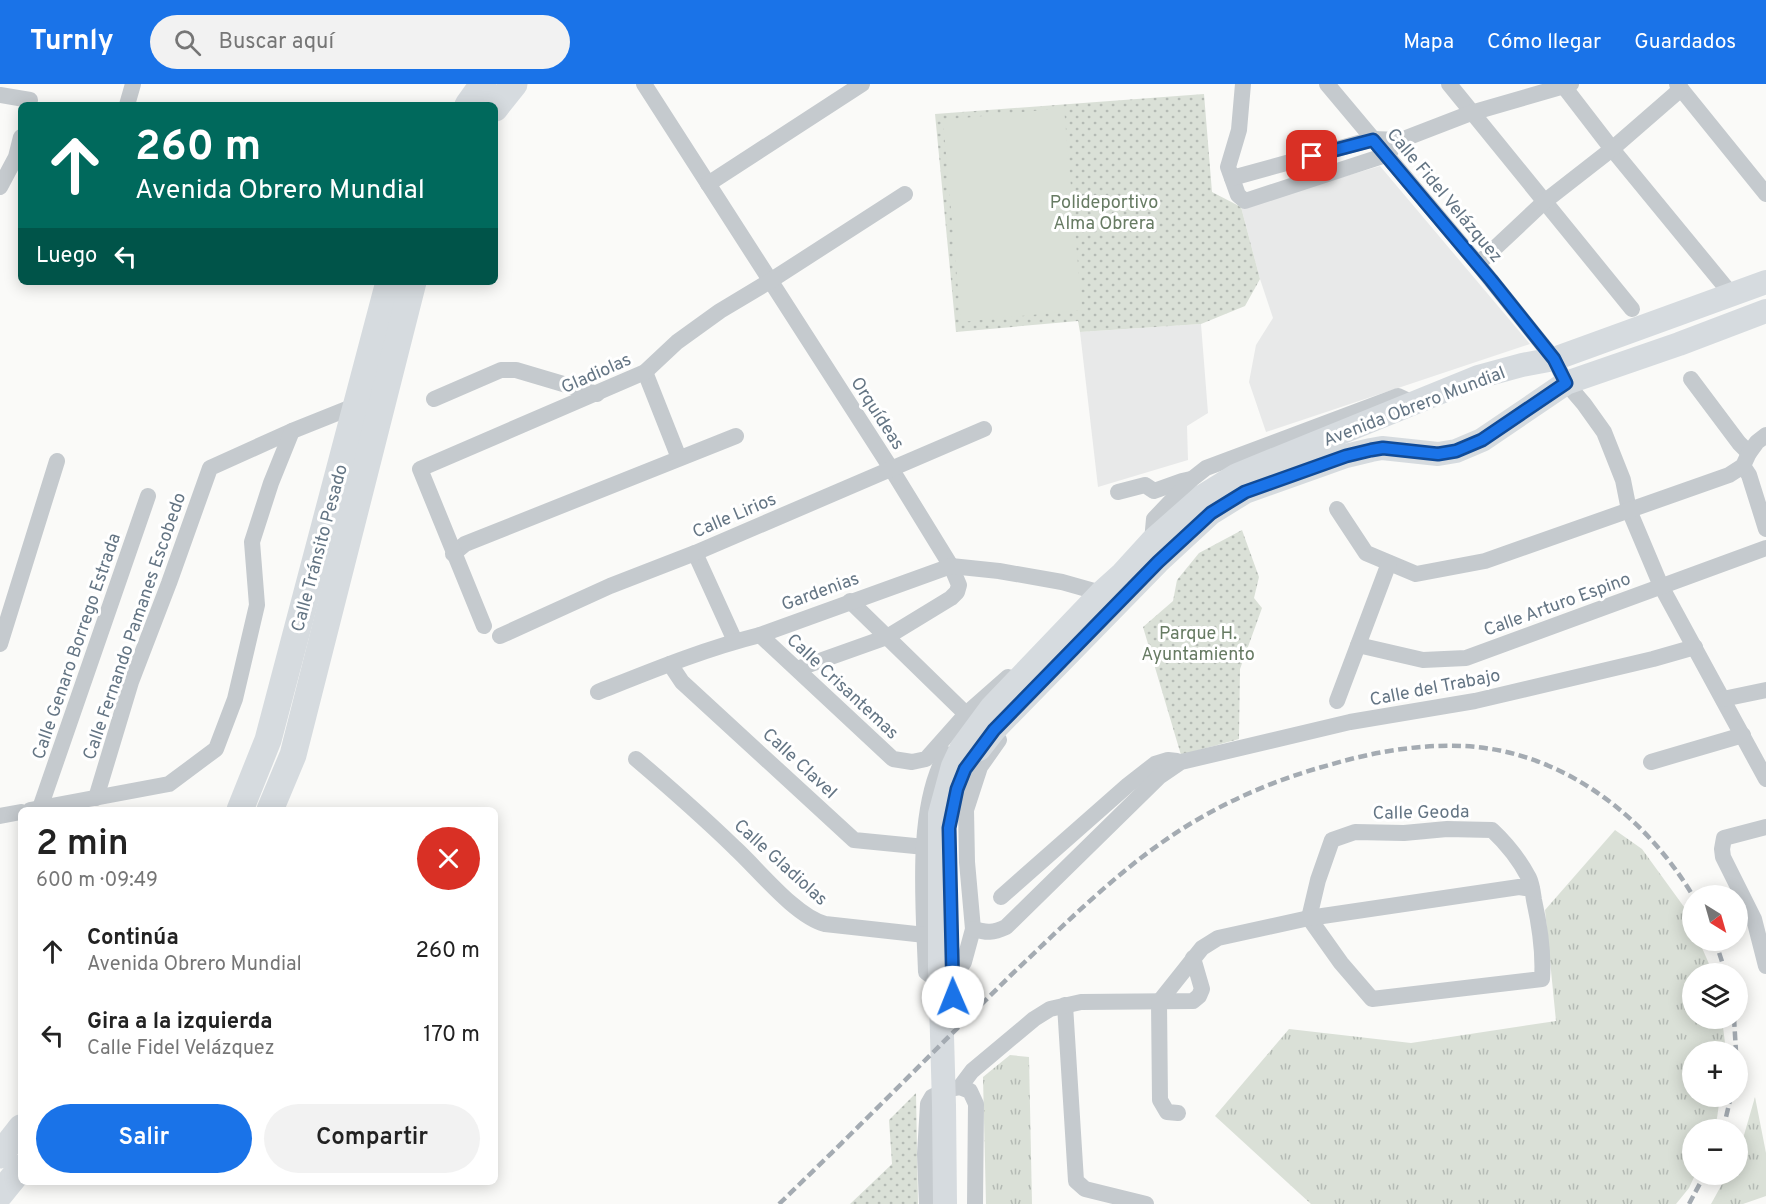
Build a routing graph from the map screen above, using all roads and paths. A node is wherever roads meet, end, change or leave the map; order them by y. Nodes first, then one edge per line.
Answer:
1 (133, 84) edge
2 (483, 84) edge
3 (514, 84) edge
4 (862, 84) edge
5 (1243, 84) edge
6 (1327, 84) edge
7 (1449, 84) edge
8 (1566, 84) edge
9 (649, 86) edge
10 (1679, 87) edge
11 (0, 95) edge
12 (31, 96) edge
13 (128, 102) edge
14 (470, 102) edge
15 (498, 104) edge
16 (1471, 114) junction
17 (1373, 140) junction
18 (1401, 140) junction
19 (1612, 149) junction
20 (1386, 155) junction
21 (18, 157) edge
22 (1232, 178) junction
23 (708, 184) junction
24 (0, 187) edge
25 (905, 194) dead end
26 (1766, 194) edge
27 (1544, 202) junction
28 (1478, 264) junction
29 (770, 281) junction
30 (1766, 282) edge
31 (388, 285) edge
32 (412, 285) edge
33 (1732, 295) junction
34 (1632, 309) dead end
35 (1766, 311) edge
36 (1554, 359) junction
37 (645, 372) junction
38 (1691, 380) dead end
39 (1566, 383) junction
40 (597, 394) junction
41 (434, 399) dead end
42 (357, 405) junction
43 (984, 429) dead end
44 (292, 431) junction
45 (1766, 435) edge
46 (736, 436) dead end
47 (679, 458) junction
48 (1746, 459) junction
49 (57, 461) dead end
50 (892, 470) junction
51 (1118, 492) dead end
52 (148, 496) dead end
53 (1202, 496) junction
54 (1337, 510) dead end
55 (1629, 510) junction
56 (1766, 529) edge
57 (1766, 549) edge
58 (695, 553) junction
59 (453, 554) junction
60 (1389, 563) junction
61 (951, 566) junction
62 (1661, 586) junction
63 (1101, 592) junction
64 (850, 601) junction
65 (484, 626) dead end
66 (760, 635) junction
67 (500, 636) dead end
68 (887, 637) junction
69 (735, 641) junction
70 (0, 644) edge
71 (1358, 645) junction
72 (1695, 647) junction
73 (1040, 656) junction
74 (670, 664) junction
75 (797, 669) junction
76 (1766, 690) edge
77 (598, 692) dead end
78 (1723, 699) junction
79 (1337, 701) dead end
80 (1022, 702) junction
81 (992, 707) junction
82 (966, 714) junction
83 (1743, 735) junction
84 (636, 759) dead end
85 (1181, 762) junction
86 (1650, 762) dead end
87 (959, 768) junction
88 (1766, 779) edge
89 (96, 798) junction
90 (36, 807) edge
91 (46, 807) edge
92 (241, 807) edge
93 (271, 807) edge
94 (18, 813) edge
95 (0, 816) edge
96 (1766, 827) edge
97 (925, 847) junction
98 (1532, 889) junction
99 (1001, 897) dead end
100 (1760, 917) edge
101 (1308, 918) junction
102 (973, 929) junction
103 (925, 935) junction
104 (1194, 958) junction
105 (1766, 966) edge
106 (1159, 1002) junction
107 (1065, 1005) junction
108 (960, 1087) junction
109 (1178, 1113) dead end
110 (18, 1132) edge
111 (0, 1155) edge
112 (18, 1172) edge
113 (0, 1194) edge
114 (927, 1204) edge
115 (945, 1204) edge
116 (954, 1204) edge
117 (975, 1204) edge
118 (1146, 1204) edge

1 - 13 street
2 - 14 main road
3 - 15 main road
4 - 23 street
5 - 22 street
6 - 17 street, Calle Fidel Velázquez
7 - 16 street
8 - 16 street
8 - 19 street
9 - 23 street, Orquídeas
10 - 19 street
10 - 26 street
11 - 12 street
16 - 18 street
16 - 27 street
17 - 18 street
17 - 20 street, Calle Fidel Velázquez
17 - 22 street
18 - 20 street
19 - 27 street
19 - 33 street
20 - 22 street
20 - 28 street, Calle Fidel Velázquez
21 - 24 street
23 - 29 street, Orquídeas
25 - 29 street, Gladiolas
27 - 28 street
27 - 34 street
28 - 36 street, Calle Fidel Velázquez
29 - 37 street, Gladiolas
29 - 50 street, Orquídeas
30 - 33 main road, Avenida Obrero Mundial
31 - 42 main road, Calle Tránsito Pesado
32 - 93 main road, Calle Tránsito Pesado
33 - 36 main road, Avenida Obrero Mundial
35 - 39 main road, Avenida Obrero Mundial
36 - 39 street, Calle Fidel Velázquez
36 - 53 main road, Avenida Obrero Mundial
37 - 40 street, Gladiolas
37 - 47 street
38 - 48 street
39 - 53 main road, Avenida Obrero Mundial
39 - 55 street, Calle Fidel Velázquez
40 - 41 street
40 - 59 street, Gladiolas
42 - 44 street
42 - 92 main road, Calle Tránsito Pesado
43 - 50 street, Calle Lirios
44 - 89 street, Calle Fernando Pamanes Escobedo
44 - 89 street
45 - 48 street
46 - 47 street
47 - 59 street
48 - 55 street
48 - 56 street
49 - 70 street
50 - 58 street, Calle Lirios
50 - 61 street, Orquídeas
51 - 53 street
52 - 90 street, Calle Genaro Borrego Estrada
53 - 63 main road
53 - 80 main road
54 - 60 street
55 - 60 street
55 - 62 street, Calle Fidel Velázquez
57 - 62 street, Calle Arturo Espino
58 - 67 street, Calle Lirios
58 - 69 street
59 - 65 street
60 - 71 street
61 - 63 street, Gardenias
61 - 64 street, Gardenias
61 - 68 street
62 - 71 street, Calle Arturo Espino
62 - 72 street, Calle Fidel Velázquez
63 - 73 main road
64 - 66 street, Gardenias
64 - 68 street
66 - 69 street, Gardenias
66 - 75 street, Calle Crisantemas
68 - 75 street
68 - 82 street
69 - 74 street, Gardenias
71 - 79 street
72 - 78 street, Calle Fidel Velázquez
72 - 85 street, Calle del Trabajo
73 - 81 main road
73 - 82 street, Calle Crisantemas
74 - 77 street, Gardenias
74 - 97 street, Calle Clavel
75 - 82 street, Calle Crisantemas
76 - 78 street
78 - 83 street, Calle Fidel Velázquez
80 - 87 main road
80 - 102 street
81 - 87 main road
81 - 97 street
83 - 86 street
83 - 88 street, Calle Fidel Velázquez
84 - 103 street, Calle Gladiolas
85 - 99 street, Calle del Trabajo
85 - 102 street
87 - 115 main road
87 - 116 main road
89 - 91 street
94 - 95 street
96 - 100 street
97 - 103 street
98 - 101 street
98 - 101 street, Calle Geoda
98 - 101 street, Calle Geoda
100 - 105 street
101 - 104 street
102 - 103 street
104 - 106 street
104 - 106 street
106 - 107 street
106 - 109 street
107 - 108 street
107 - 118 street
108 - 114 street
108 - 117 street
110 - 111 main road
112 - 113 main road

